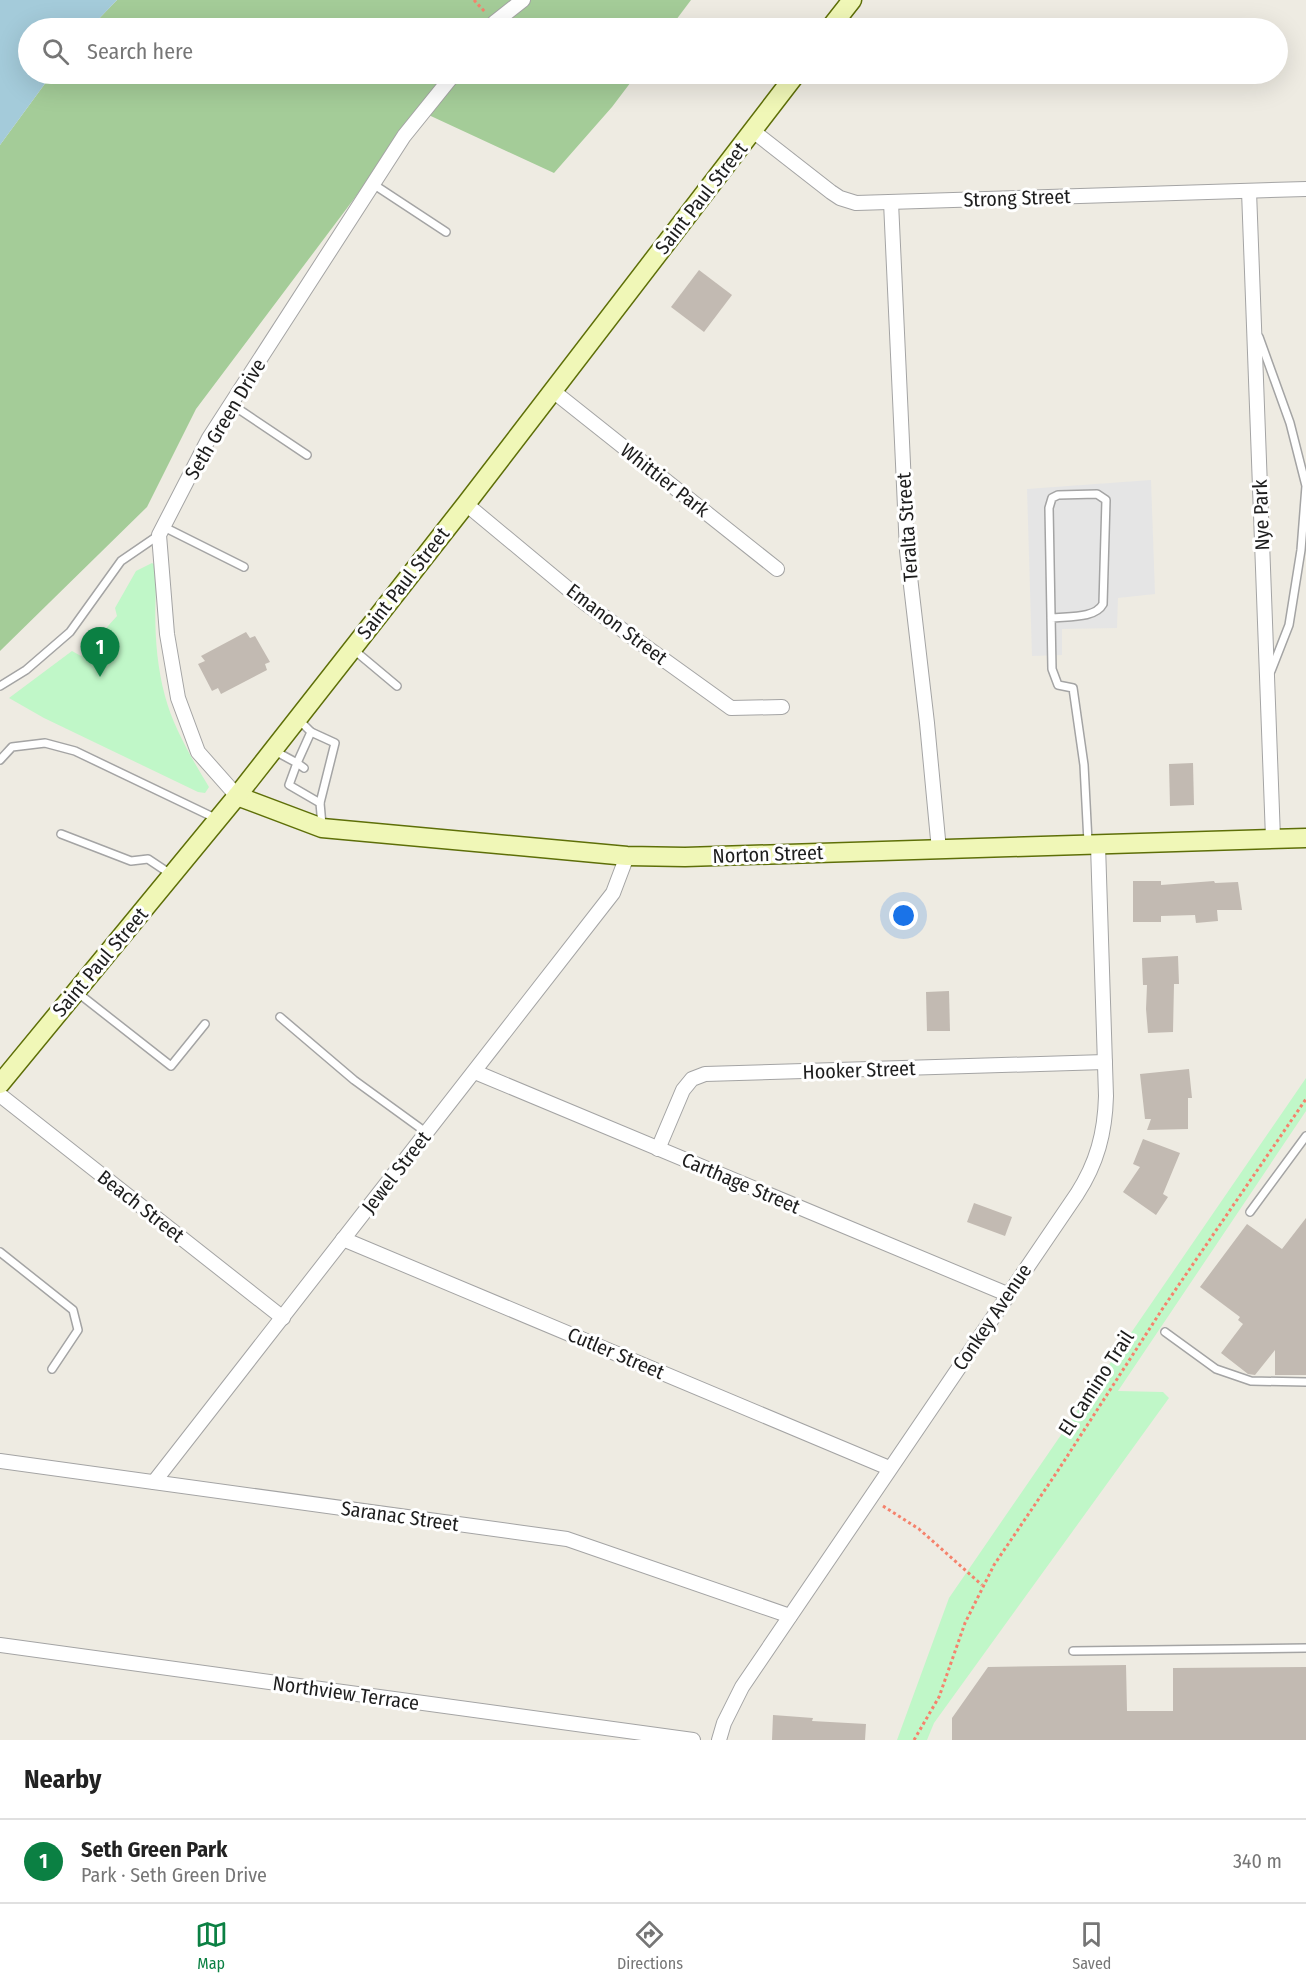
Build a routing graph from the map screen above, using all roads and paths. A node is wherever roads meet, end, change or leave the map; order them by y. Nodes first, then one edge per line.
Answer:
1 (523, 0) edge
2 (852, 0) edge
3 (500, 18) edge
4 (838, 18) edge
5 (445, 84) edge
6 (788, 84) edge
7 (753, 130) junction
8 (373, 184) junction
9 (1306, 189) edge
10 (1249, 191) junction
11 (891, 202) junction
12 (446, 232) dead end
13 (1254, 324) junction
14 (553, 391) junction
15 (231, 404) junction
16 (307, 455) dead end
17 (466, 504) junction
18 (161, 530) junction
19 (244, 567) dead end
20 (777, 569) dead end
21 (1051, 618) junction
22 (352, 648) junction
23 (1267, 678) junction
24 (0, 686) edge
25 (397, 686) dead end
26 (782, 707) dead end
27 (297, 718) junction
28 (311, 732) junction
29 (272, 750) junction
30 (0, 760) edge
31 (300, 766) junction
32 (237, 796) junction
33 (320, 803) junction
34 (217, 819) junction
35 (322, 828) junction
36 (61, 834) dead end
37 (1273, 838) junction
38 (1306, 838) edge
39 (1094, 845) junction
40 (939, 849) junction
41 (627, 856) junction
42 (172, 875) junction
43 (76, 991) junction
44 (280, 1017) dead end
45 (205, 1024) dead end
46 (1105, 1062) junction
47 (475, 1072) junction
48 (0, 1084) edge
49 (0, 1095) edge
50 (1306, 1099) edge
51 (427, 1133) junction
52 (1306, 1136) edge
53 (658, 1149) junction
54 (1250, 1212) dead end
55 (343, 1239) junction
56 (0, 1252) edge
57 (1007, 1294) junction
58 (283, 1318) junction
59 (1165, 1332) dead end
60 (52, 1369) dead end
61 (1306, 1382) edge
62 (0, 1461) edge
63 (889, 1468) junction
64 (154, 1482) junction
65 (868, 1499) junction
66 (982, 1585) junction
67 (790, 1616) junction
68 (0, 1645) edge
69 (1306, 1648) edge
70 (1073, 1651) dead end
71 (693, 1740) edge
72 (719, 1740) edge
73 (914, 1740) edge

1 - 3 street
2 - 4 main road
5 - 8 street, Seth Green Drive
6 - 7 main road, Saint Paul Street
7 - 11 street, Strong Street
7 - 14 main road, Saint Paul Street
8 - 12 lane
8 - 15 street, Seth Green Drive
9 - 10 street, Strong Street
10 - 11 street, Strong Street
10 - 13 street, Nye Park
11 - 40 street, Teralta Street
13 - 23 street, Nye Park
13 - 23 lane
14 - 17 main road, Saint Paul Street
14 - 20 street, Whittier Park
15 - 16 lane
15 - 18 street, Seth Green Drive
17 - 22 main road, Saint Paul Street
17 - 26 street, Emanon Street
18 - 19 lane
18 - 24 lane
18 - 32 street
21 - 21 lane
21 - 39 lane
22 - 25 lane
22 - 27 main road, Saint Paul Street
23 - 37 street, Nye Park
27 - 28 lane
27 - 29 main road, Saint Paul Street
28 - 31 lane
28 - 33 lane
29 - 31 lane
29 - 32 main road, Saint Paul Street
30 - 34 lane
31 - 33 lane
32 - 34 main road, Saint Paul Street
32 - 35 main road, Norton Street
33 - 35 lane
34 - 42 main road, Saint Paul Street
35 - 41 main road, Norton Street
36 - 42 lane
37 - 38 main road, Norton Street
37 - 39 main road, Norton Street
39 - 40 main road, Norton Street
39 - 46 street, Conkey Avenue
40 - 41 main road, Norton Street
41 - 47 street, Jewel Street
42 - 43 main road, Saint Paul Street
43 - 45 lane
43 - 48 main road, Saint Paul Street
44 - 51 lane
46 - 53 street, Hooker Street
46 - 57 street, Conkey Avenue
47 - 51 street, Jewel Street
47 - 53 street, Carthage Street
49 - 58 street, Beach Street
50 - 66 path, El Camino Trail
51 - 55 street, Jewel Street
52 - 54 lane
53 - 57 street, Carthage Street
55 - 58 street, Jewel Street
55 - 63 street, Cutler Street
56 - 60 lane
57 - 63 street, Conkey Avenue
58 - 64 street, Jewel Street
59 - 61 lane
62 - 64 street, Saranac Street
63 - 65 street, Conkey Avenue
64 - 67 street, Saranac Street
65 - 66 path
65 - 67 street, Conkey Avenue
66 - 73 path, El Camino Trail
67 - 72 street, Conkey Avenue
68 - 71 street, Northview Terrace
69 - 70 lane

